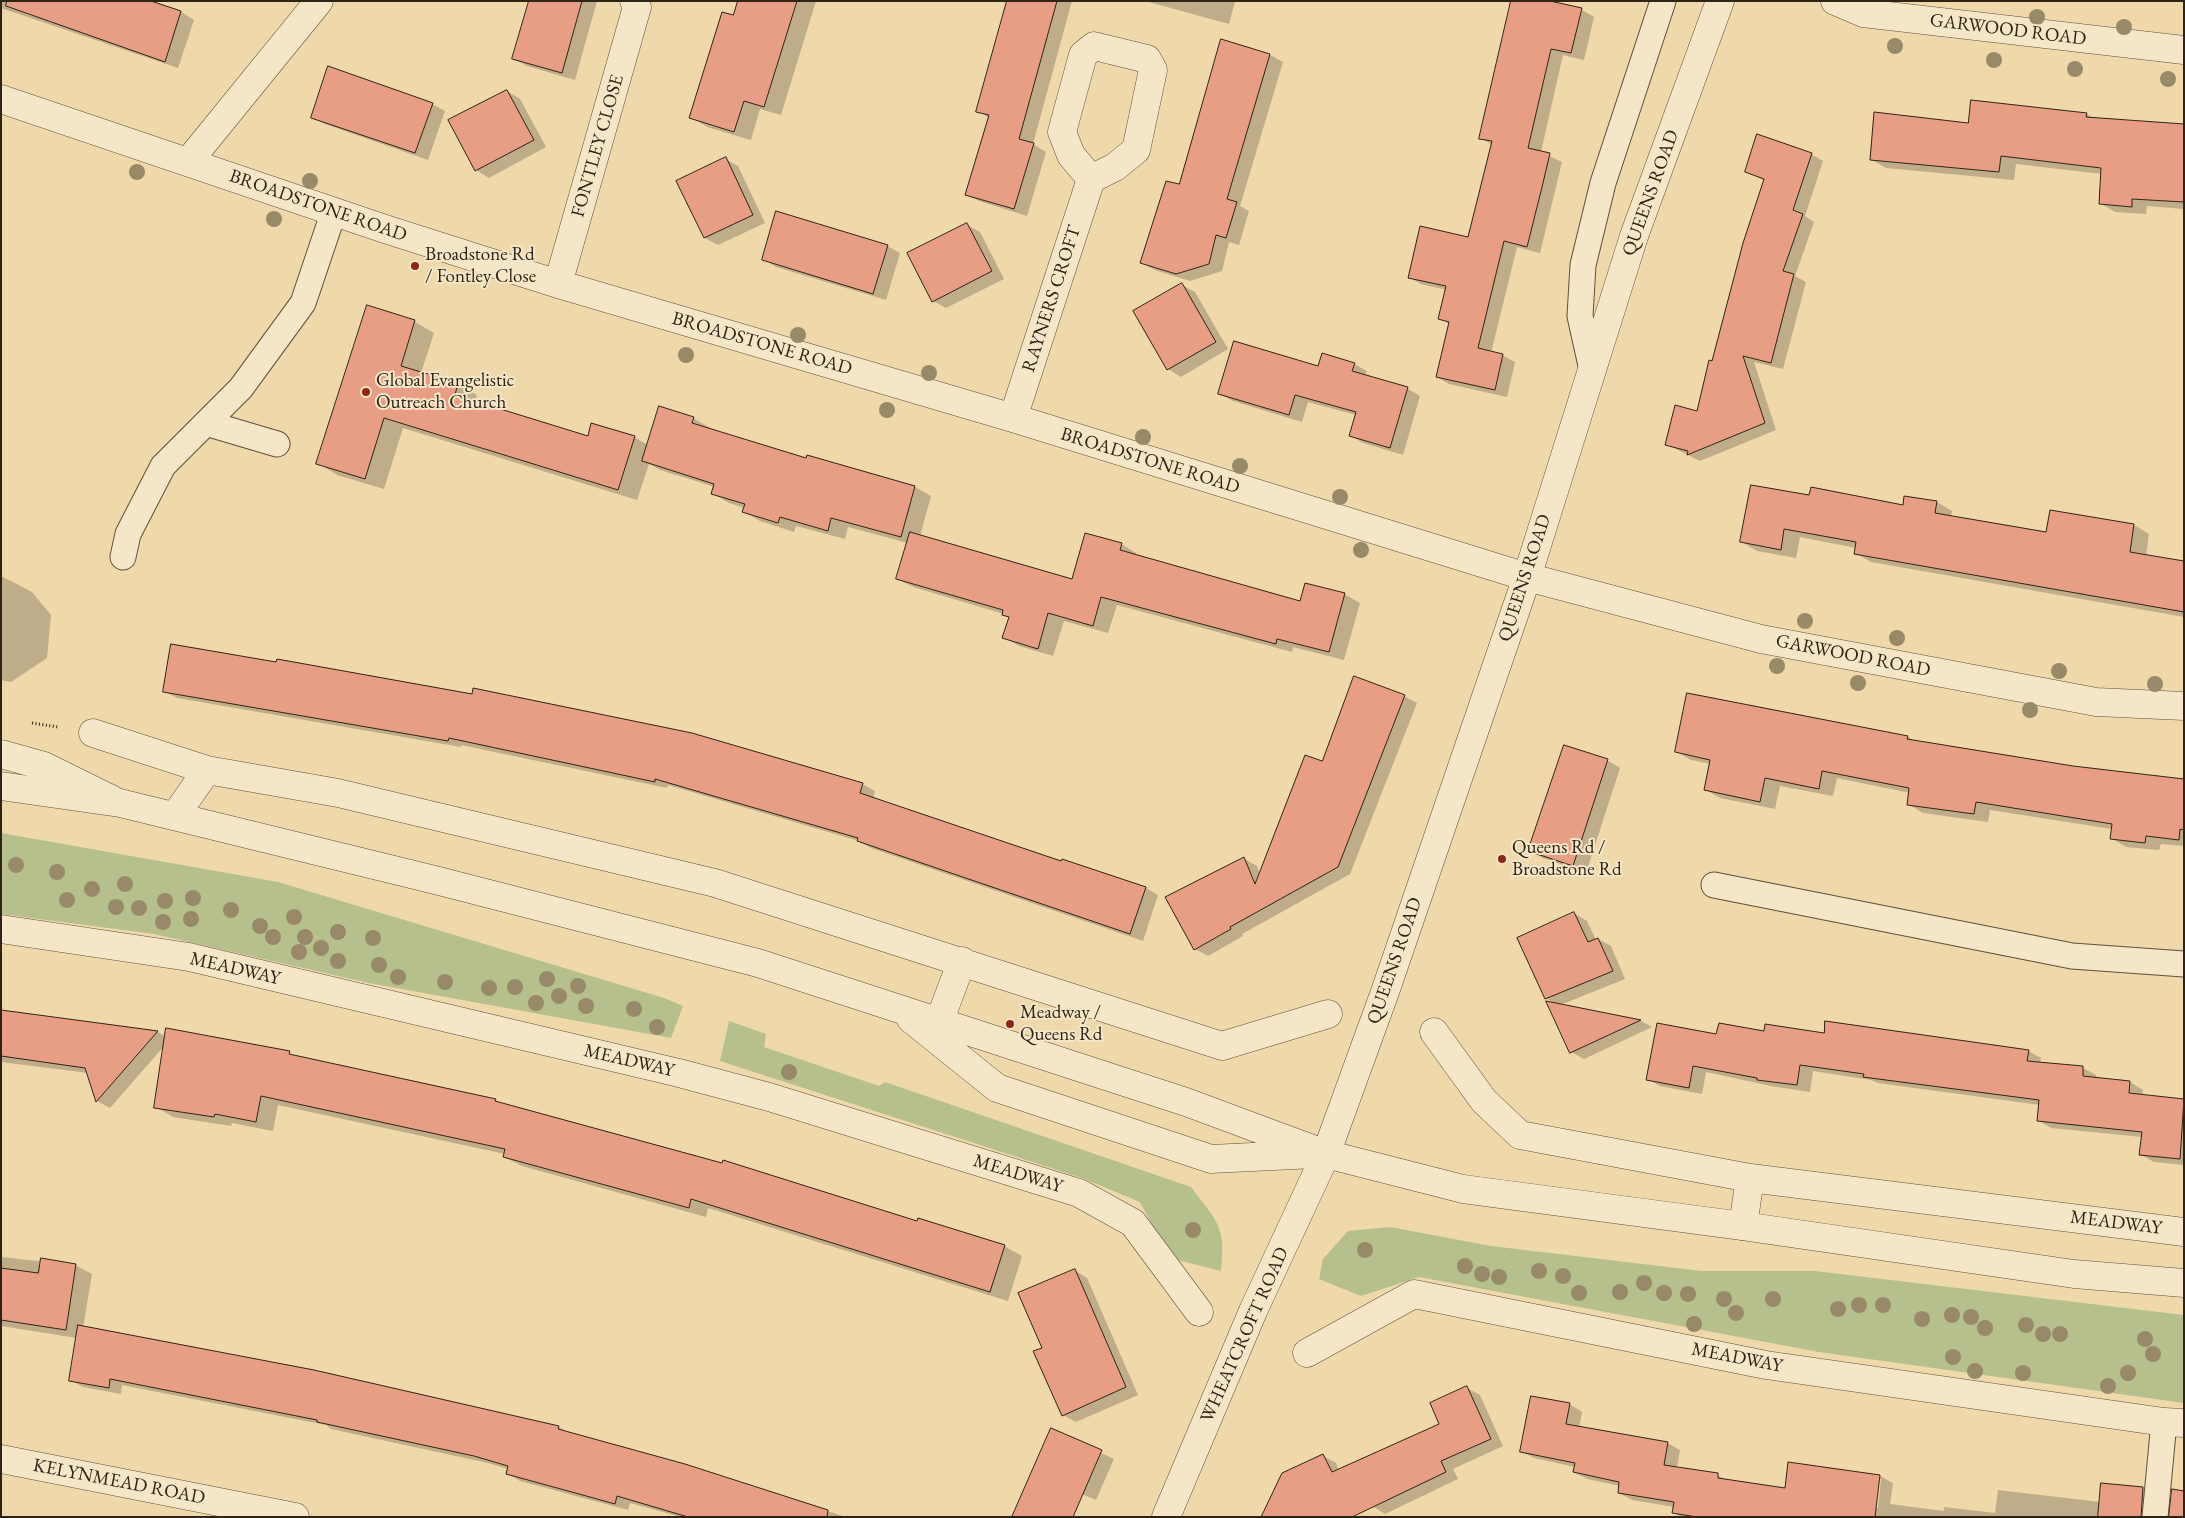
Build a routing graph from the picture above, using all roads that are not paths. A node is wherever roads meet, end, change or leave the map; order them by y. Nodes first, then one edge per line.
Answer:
1 (319, 1) edge
2 (1663, 1) edge
3 (1720, 1) edge
4 (1835, 1) edge
5 (641, 3) edge
6 (2184, 50) edge
7 (1, 99) edge
8 (188, 162) junction
9 (1091, 179) junction
10 (334, 211) junction
11 (558, 284) junction
12 (1592, 370) junction
13 (1013, 418) junction
14 (206, 423) junction
15 (277, 444) dead end
16 (123, 557) dead end
17 (1527, 577) junction
18 (2184, 706) edge
19 (93, 733) road end
20 (1, 754) edge
21 (207, 770) junction
22 (1, 786) edge
23 (120, 803) junction
24 (175, 816) junction
25 (1714, 885) dead end
26 (1, 929) edge
27 (962, 961) junction
28 (2184, 964) edge
29 (898, 1008) junction
30 (1328, 1014) dead end
31 (939, 1022) junction
32 (1434, 1032) dead end
33 (1326, 1154) junction
34 (1750, 1178) junction
35 (1743, 1226) junction
36 (2184, 1232) edge
37 (2184, 1282) edge
38 (1199, 1312) dead end
39 (1308, 1353) dead end
40 (2174, 1422) edge
41 (1, 1459) edge
42 (296, 1517) edge
43 (1166, 1517) edge
44 (2155, 1517) edge

1 - 8 street
2 - 12 lane
3 - 12 street, QUEENS ROAD
4 - 6 street, GARWOOD ROAD
5 - 11 street, FONTLEY CLOSE
7 - 8 street, BROADSTONE ROAD
8 - 10 street, BROADSTONE ROAD
9 - 9 street
9 - 13 street, RAYNERS CROFT
10 - 11 street, BROADSTONE ROAD
10 - 14 lane
11 - 13 street, BROADSTONE ROAD
12 - 17 street, QUEENS ROAD
13 - 17 street, BROADSTONE ROAD
14 - 15 lane
14 - 16 lane
17 - 18 street, GARWOOD ROAD
17 - 33 street, QUEENS ROAD
19 - 21 street
20 - 23 street
21 - 24 street
21 - 27 street
22 - 23 street
23 - 24 street
24 - 29 street
25 - 28 lane
26 - 38 street, MEADWAY
27 - 30 street
27 - 31 street
29 - 31 street
29 - 33 street
31 - 33 street
32 - 34 street, MEADWAY
33 - 35 street
33 - 43 street, WHEATCROFT ROAD
34 - 35 street
34 - 36 street, MEADWAY
35 - 37 street
39 - 40 street, MEADWAY
40 - 44 lane
41 - 42 street, KELYNMEAD ROAD

